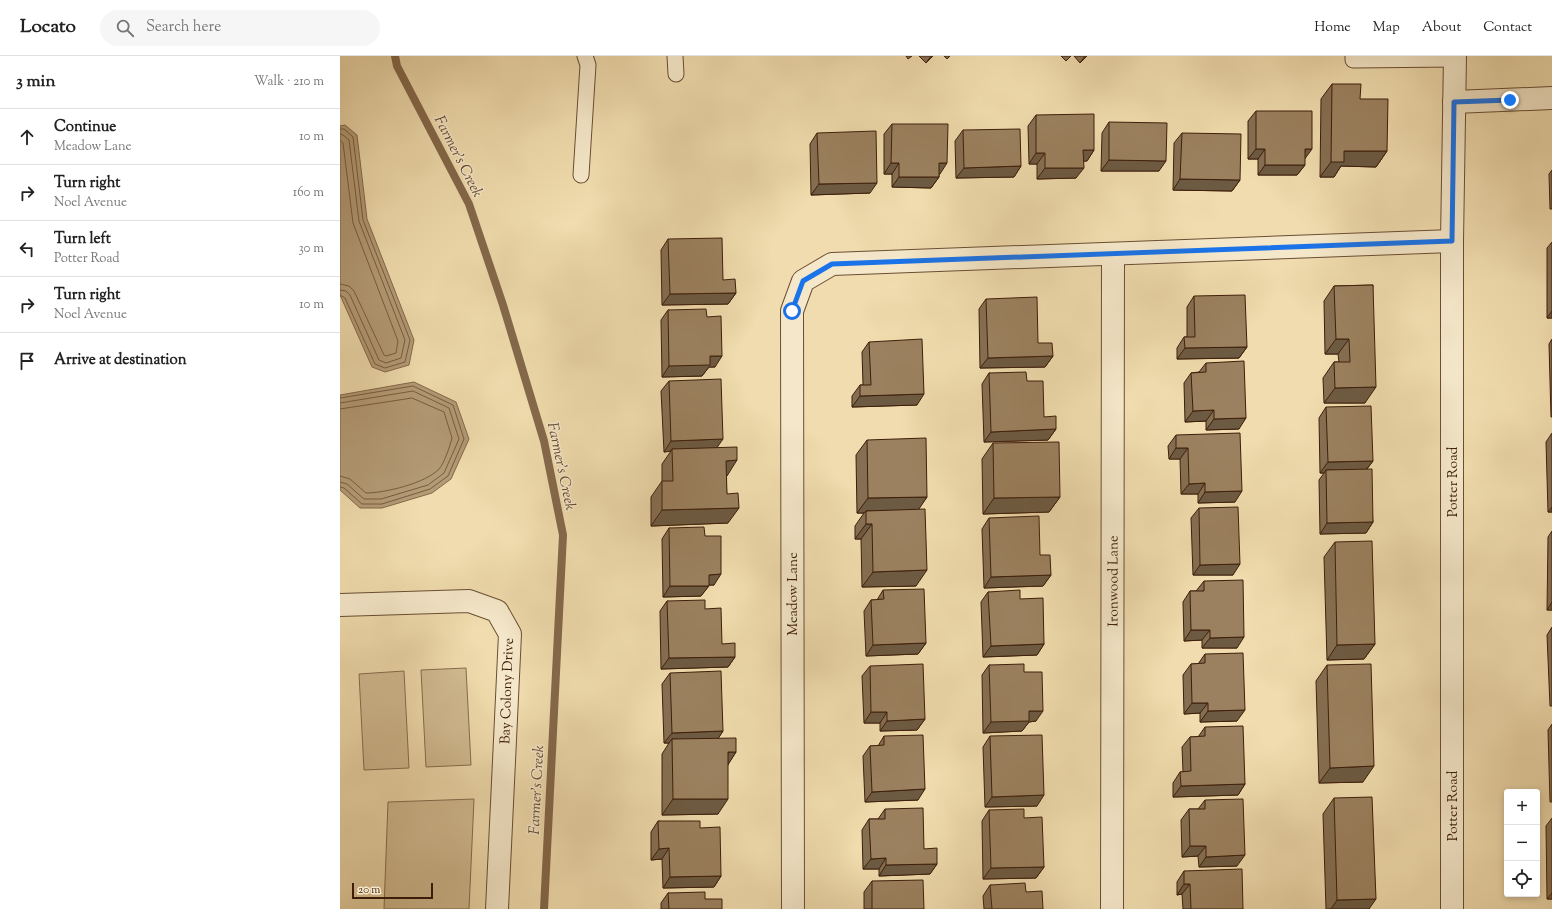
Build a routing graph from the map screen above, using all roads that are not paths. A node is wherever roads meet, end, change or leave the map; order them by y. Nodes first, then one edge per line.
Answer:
1 (585, 56) edge
2 (675, 56) edge
3 (1353, 56) edge
4 (1455, 57) edge
5 (676, 74) dead end
6 (1552, 98) edge
7 (1454, 102) junction
8 (581, 175) dead end
9 (1452, 241) junction
10 (1112, 254) junction
11 (340, 605) edge
12 (497, 909) edge
13 (793, 909) edge
14 (1112, 909) edge
15 (1452, 909) edge

1 - 8 lane
2 - 5 lane
3 - 4 lane
4 - 7 street, Potter Road
6 - 7 street
7 - 9 street, Potter Road
9 - 10 street
9 - 15 street, Potter Road
10 - 13 street, Meadow Lane
10 - 14 street, Ironwood Lane
11 - 12 street, Bay Colony Drive

